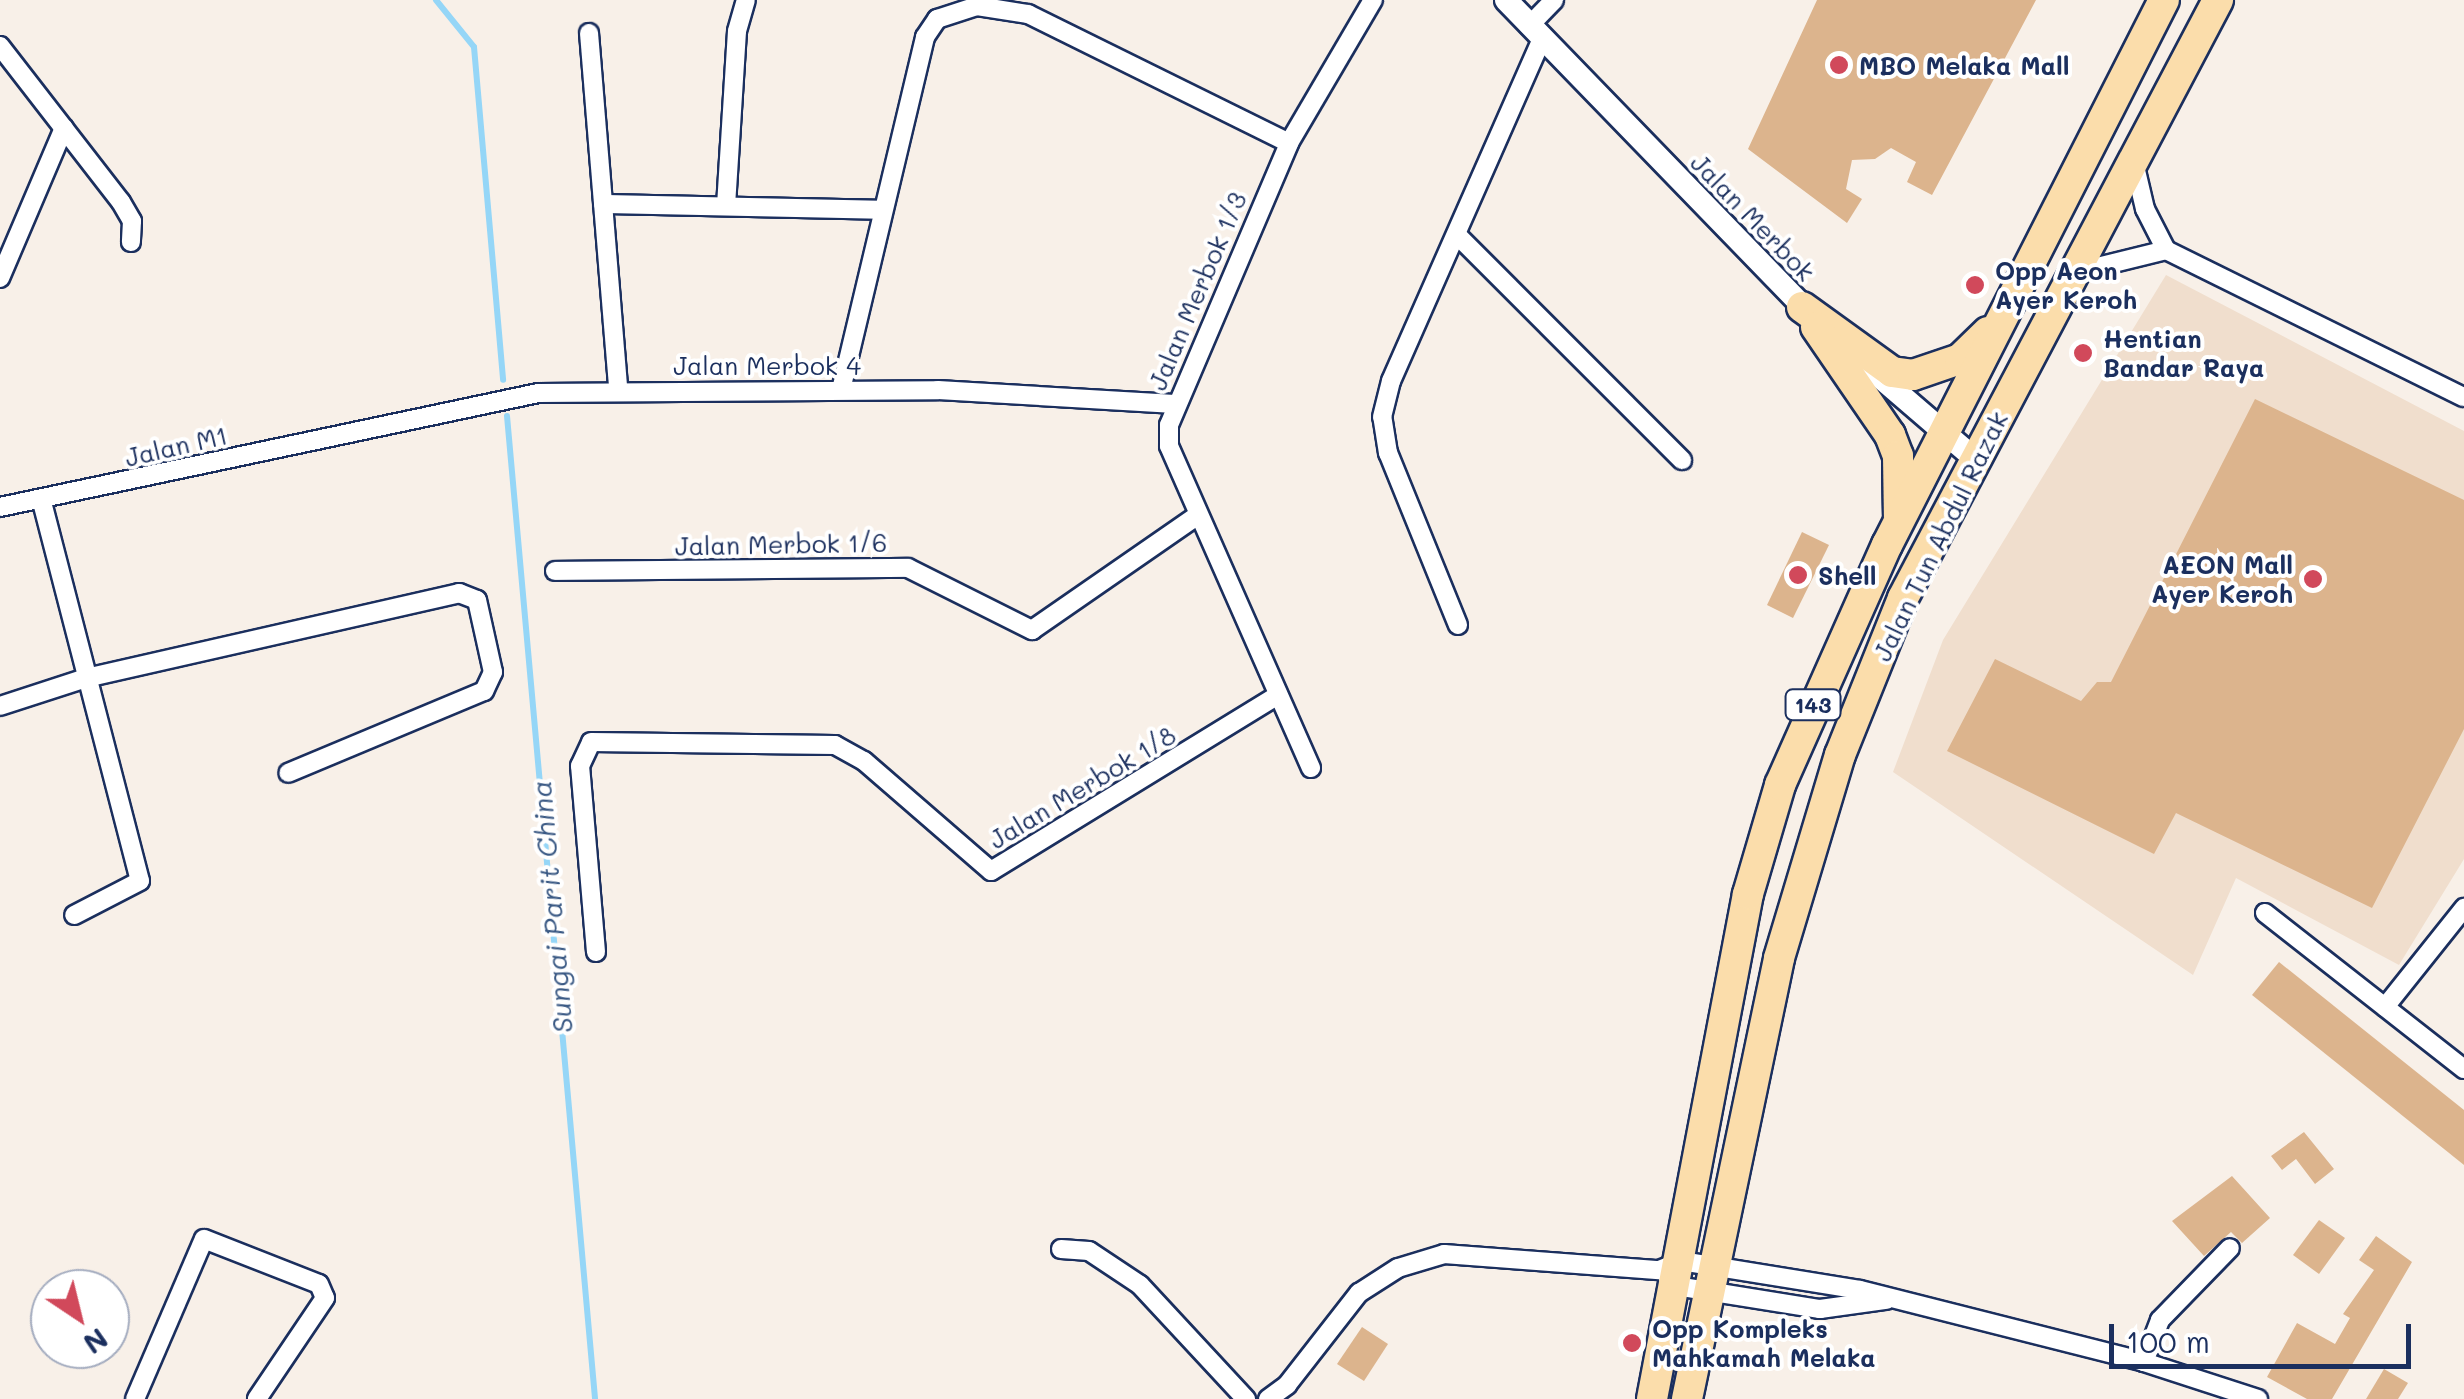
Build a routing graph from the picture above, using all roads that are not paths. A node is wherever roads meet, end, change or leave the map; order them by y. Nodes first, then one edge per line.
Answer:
1 (746, 0) edge
2 (1506, 0) edge
3 (1554, 0) edge
4 (2164, 0) edge
5 (2218, 0) edge
6 (1373, 3) edge
7 (589, 33) dead end
8 (1536, 33) junction
9 (2, 54) edge
10 (64, 128) junction
11 (1289, 143) junction
12 (2134, 162) junction
13 (603, 204) junction
14 (726, 206) junction
15 (882, 210) junction
16 (1458, 236) junction
17 (131, 242) dead end
18 (2166, 250) junction
19 (2076, 273) junction
20 (0, 278) edge
21 (2016, 294) junction
22 (1802, 307) junction
23 (618, 389) junction
24 (841, 390) junction
25 (2464, 397) edge
26 (1175, 404) junction
27 (362, 429) joint
28 (1944, 435) junction
29 (1975, 458) junction
30 (1682, 460) dead end
31 (42, 502) junction
32 (0, 507) edge
33 (1198, 515) junction
34 (1898, 525) junction
35 (554, 571) dead end
36 (1458, 625) dead end
37 (86, 678) junction
38 (1278, 695) junction
39 (0, 706) edge
40 (1311, 768) dead end
41 (288, 772) dead end
42 (2464, 908) edge
43 (2265, 913) dead end
44 (74, 916) dead end
45 (596, 952) dead end
46 (2384, 1007) junction
47 (2464, 1069) edge
48 (2230, 1248) dead end
49 (1061, 1249) dead end
50 (1672, 1273) junction
51 (1711, 1278) junction
52 (1897, 1299) junction
53 (2144, 1362) junction
54 (134, 1399) edge
55 (257, 1399) edge
56 (1246, 1399) edge
57 (1268, 1399) edge
58 (1652, 1399) edge
59 (1687, 1399) edge
60 (2258, 1399) edge

1 - 14 street
2 - 8 street, Jalan Merbok
3 - 8 street
4 - 21 highway, Jalan Tun Abdul Razak / 143
5 - 12 highway, Jalan Tun Abdul Razak / 143
6 - 11 street, Jalan Merbok 1/3
7 - 13 street
8 - 16 street
8 - 22 street, Jalan Merbok
9 - 10 street
10 - 17 street
10 - 20 street
11 - 15 street
11 - 26 street, Jalan Merbok 1/3
12 - 18 street
12 - 19 highway, Jalan Tun Abdul Razak / 143
13 - 14 street
13 - 23 street
14 - 15 street
15 - 24 street
16 - 30 street
16 - 36 street
18 - 19 street
18 - 25 street
19 - 29 highway, Jalan Tun Abdul Razak / 143
21 - 22 highway
21 - 28 highway, Jalan Tun Abdul Razak / 143
22 - 28 street, Jalan Merbok
22 - 34 highway
23 - 24 street, Jalan Merbok 4
23 - 27 street, Jalan Merbok 4
24 - 26 street, Jalan Merbok 4
26 - 33 street, Jalan Merbok 1/3
27 - 31 street, Jalan M1
28 - 29 street, Jalan Merbok
28 - 34 highway, Jalan Tun Abdul Razak / 143
29 - 51 highway, Jalan Tun Abdul Razak / 143
31 - 32 street, Jalan M1
31 - 37 street
33 - 35 street, Jalan Merbok 1/6
33 - 38 street, Jalan Merbok 1/3
34 - 50 highway, Jalan Tun Abdul Razak / 143
37 - 39 street
37 - 41 street
37 - 44 street
38 - 40 street, Jalan Merbok 1/3
38 - 45 street, Jalan Merbok 1/8
42 - 46 street
43 - 46 street
46 - 47 street
48 - 53 street
49 - 56 street
50 - 51 street
50 - 57 street
50 - 58 highway, Jalan Tun Abdul Razak / 143
51 - 52 street
51 - 52 street
51 - 59 highway, Jalan Tun Abdul Razak / 143
52 - 53 street
53 - 60 street
54 - 55 street

